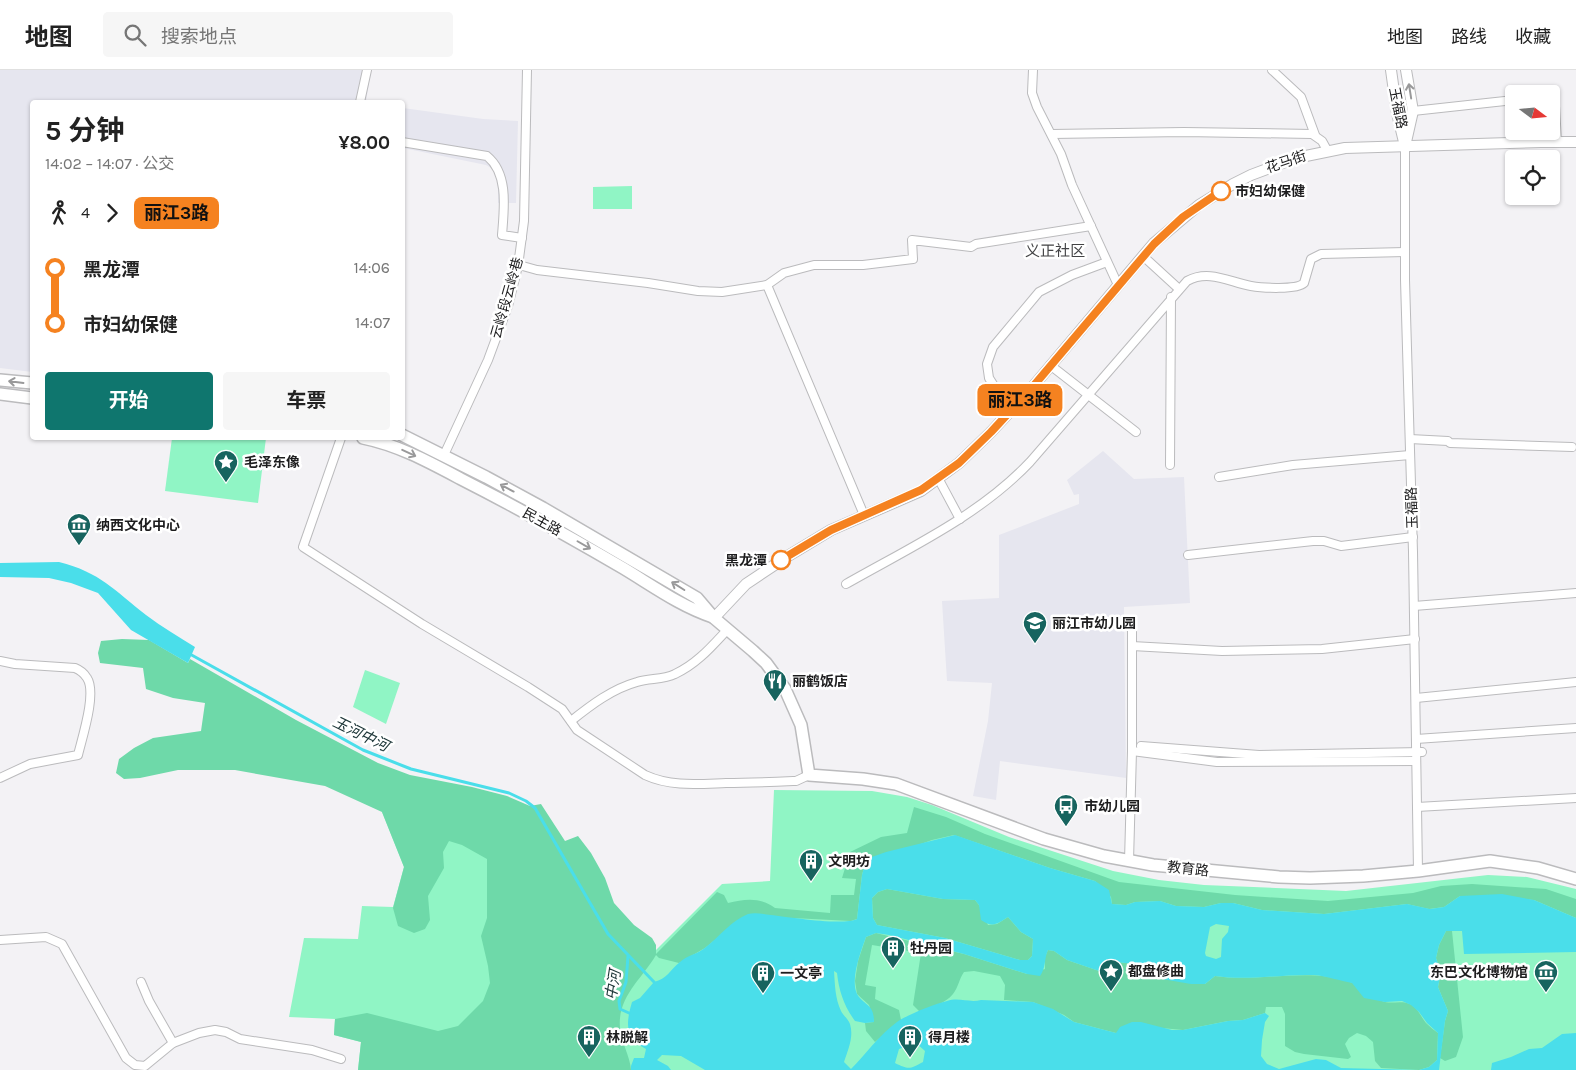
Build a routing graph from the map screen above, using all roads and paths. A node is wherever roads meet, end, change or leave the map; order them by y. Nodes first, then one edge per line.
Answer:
1 (367, 70) edge
2 (527, 70) edge
3 (1033, 70) edge
4 (1272, 70) edge
5 (1391, 70) edge
6 (1406, 70) edge
7 (360, 100) edge
8 (1505, 101) edge
9 (1413, 111) junction
10 (1052, 134) junction
11 (1315, 136) junction
12 (405, 142) edge
13 (1557, 142) joint
14 (1576, 142) edge
15 (1405, 146) junction
16 (1327, 150) junction
17 (1090, 226) junction
18 (522, 238) junction
19 (1405, 252) junction
20 (1143, 256) junction
21 (1107, 262) junction
22 (518, 265) junction
23 (1118, 284) junction
24 (767, 285) junction
25 (1179, 289) junction
26 (1172, 297) junction
27 (1050, 366) junction
28 (0, 380) edge
29 (30, 383) edge
30 (0, 394) edge
31 (1088, 394) junction
32 (30, 398) edge
33 (1010, 411) junction
34 (1136, 432) dead end
35 (405, 436) edge
36 (1410, 439) junction
37 (340, 440) edge
38 (370, 440) edge
39 (1572, 447) dead end
40 (444, 455) junction
41 (1410, 455) junction
42 (1170, 465) dead end
43 (1218, 477) dead end
44 (938, 478) junction
45 (864, 516) junction
46 (960, 519) junction
47 (1413, 537) junction
48 (1188, 555) dead end
49 (846, 584) dead end
50 (1576, 593) edge
51 (1414, 606) junction
52 (714, 618) junction
53 (1132, 626) dead end
54 (728, 629) junction
55 (1415, 639) junction
56 (1132, 646) junction
57 (0, 661) edge
58 (1576, 682) edge
59 (1416, 698) junction
60 (571, 722) junction
61 (1576, 728) edge
62 (1416, 739) junction
63 (1141, 746) dead end
64 (1132, 751) junction
65 (1422, 752) dead end
66 (1416, 761) junction
67 (809, 775) junction
68 (0, 778) edge
69 (1576, 798) edge
70 (1417, 807) junction
71 (1129, 861) junction
72 (1418, 871) junction
73 (1576, 879) edge
74 (0, 940) edge
75 (140, 982) dead end
76 (173, 1043) junction
77 (341, 1059) dead end

1 - 7 street
2 - 18 street, 云岭段云岭巷
3 - 10 street
4 - 11 street
5 - 15 street, 玉福路
9 -> 6 street, 玉福路
8 - 9 street
9 - 15 street, 玉福路
10 - 11 street
10 - 17 street
11 - 16 street
12 - 18 street
13 - 14 street, 花马街
13 - 15 street, 花马街
15 - 16 street, 花马街
15 - 19 street, 玉福路
16 - 20 street, 花马街
17 - 21 street
17 - 24 street
18 - 22 street, 云岭段云岭巷
19 - 25 street
19 - 36 street, 玉福路
20 - 23 street, 花马街
20 - 25 street
21 - 23 street
21 - 33 street
22 - 24 street
22 - 40 street, 云岭段云岭巷
23 - 27 street, 花马街
24 - 45 street
25 - 26 street
26 - 31 street
26 - 42 street
27 - 31 street
27 - 33 street, 花马街
29 -> 28 main road
30 - 32 main road
31 - 34 street
31 - 46 street
33 - 44 street, 花马街
35 - 40 main road, 民主路
36 - 39 street
36 - 41 street, 玉福路
37 - 60 street
38 -> 52 main road, 民主路
52 -> 40 main road, 民主路
41 - 43 street
41 - 47 street, 玉福路
44 - 45 street, 花马街
44 - 46 street
45 - 52 street, 花马街
46 - 49 street
47 - 48 street
47 - 51 street, 玉福路
50 - 51 street
51 - 55 street, 玉福路
52 - 54 main road, 民主路
53 - 56 street
54 - 60 street
54 - 67 main road, 民主路
55 - 56 street
55 - 59 street, 玉福路
56 - 64 street
57 - 68 street
58 - 59 street
59 - 62 street, 玉福路
60 - 67 street
61 - 62 street
62 - 66 street, 玉福路
63 - 65 street
64 - 66 street
64 - 71 street
66 - 70 street, 玉福路
67 - 71 main road, 教育路
69 - 70 street
70 - 72 street, 玉福路
71 - 72 main road, 教育路
72 - 73 main road, 教育路
74 - 76 street
75 - 76 street
76 - 77 street

